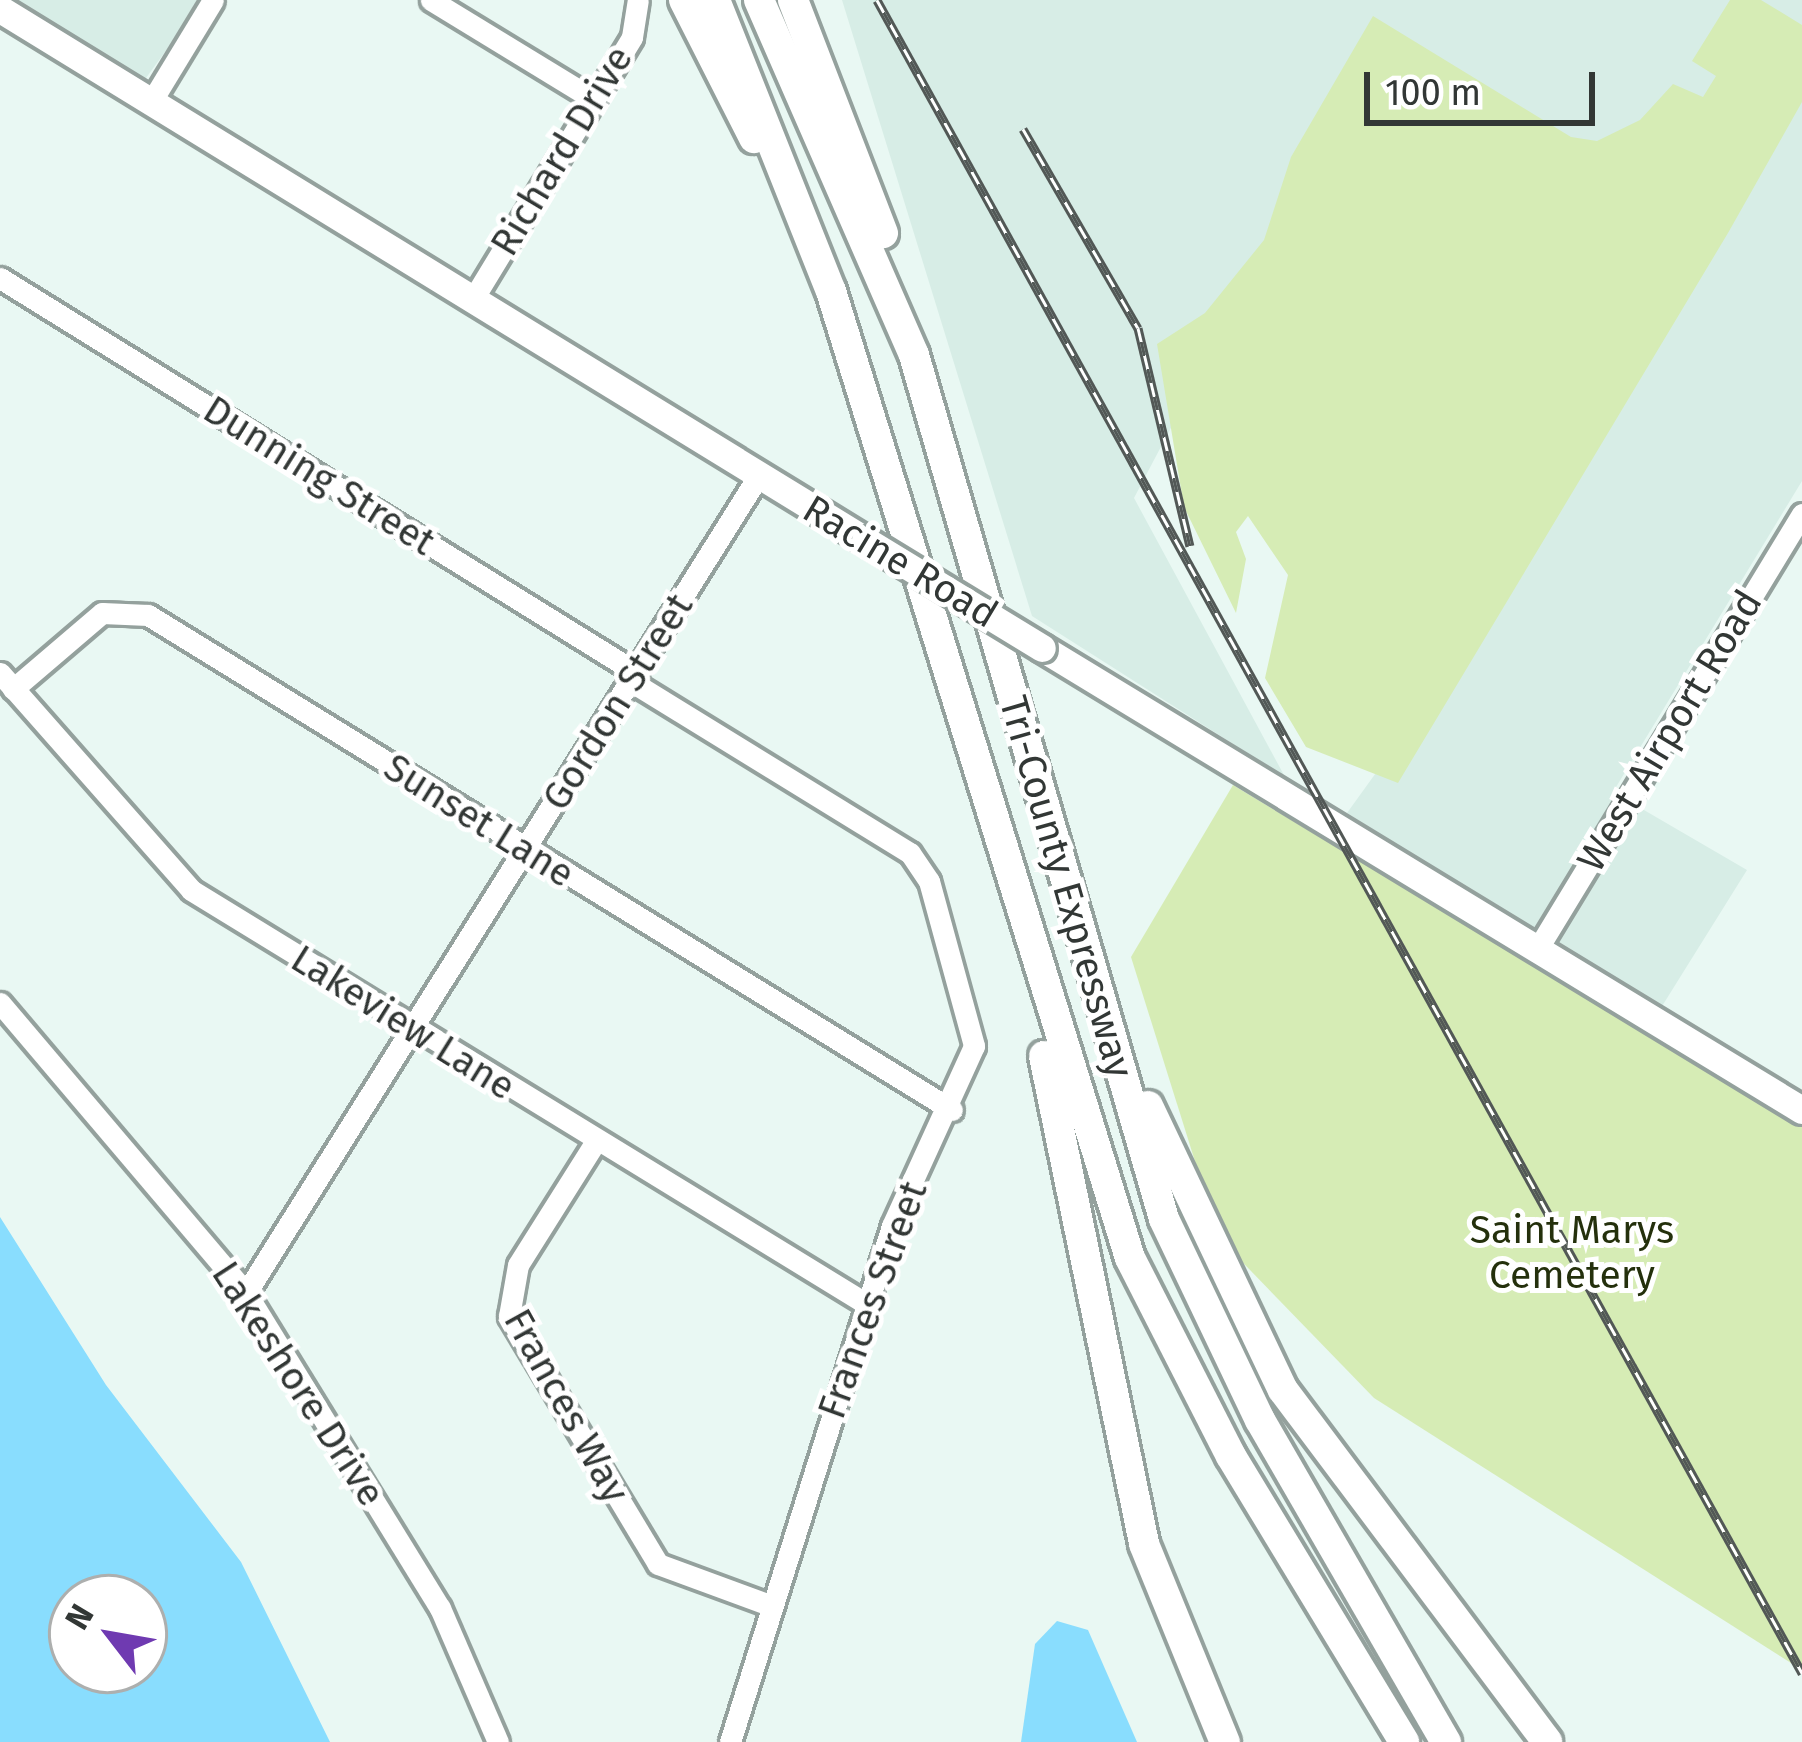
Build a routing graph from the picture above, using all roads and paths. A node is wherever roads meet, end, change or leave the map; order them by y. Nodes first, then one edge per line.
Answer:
1 (213, 0) edge
2 (430, 0) edge
3 (638, 0) edge
4 (684, 0) edge
5 (715, 0) edge
6 (758, 0) edge
7 (793, 0) edge
8 (0, 9) edge
9 (595, 100) junction
10 (151, 102) junction
11 (817, 252) junction
12 (0, 278) edge
13 (472, 298) junction
14 (899, 316) junction
15 (759, 476) junction
16 (1802, 514) edge
17 (635, 677) junction
18 (7, 681) edge
19 (525, 851) junction
20 (920, 865) joint
21 (1538, 948) junction
22 (1102, 997) junction
23 (0, 1004) edge
24 (1054, 1027) junction
25 (415, 1031) junction
26 (952, 1110) junction
27 (1802, 1110) edge
28 (596, 1141) junction
29 (246, 1293) junction
30 (865, 1303) junction
31 (772, 1606) junction
32 (498, 1742) edge
33 (730, 1742) edge
34 (1225, 1742) edge
35 (1404, 1742) edge
36 (1447, 1742) edge
37 (1547, 1742) edge

1 - 10 street
2 - 9 street
3 - 9 street, Richard Drive
4 - 11 highway
5 - 11 highway, Tri-County Expressway
6 - 14 highway, Tri-County Expressway
7 - 14 highway
8 - 10 main road, Racine Road
9 - 13 street, Richard Drive
10 - 13 main road, Racine Road
11 - 24 highway, Tri-County Expressway
12 - 17 street, Dunning Street
13 - 15 main road, Racine Road
14 - 22 highway, Tri-County Expressway
15 - 17 street, Gordon Street
15 - 21 main road, Racine Road, bridge
16 - 21 street, West Airport Road
17 - 19 street, Gordon Street
17 - 20 street, Dunning Street
18 - 19 street, Sunset Lane
18 - 25 street, Lakeview Lane
19 - 25 street, Gordon Street
19 - 26 street, Sunset Lane
20 - 26 street, Frances Street
21 - 27 main road, Racine Road
22 - 36 highway, Tri-County Expressway
22 - 37 highway
23 - 29 street, Lakeshore Drive
24 - 34 highway
24 - 35 highway, Tri-County Expressway
25 - 28 street, Lakeview Lane
25 - 29 street, Gordon Street
26 - 30 street, Frances Street
28 - 30 street, Lakeview Lane
28 - 31 street, Frances Way
29 - 32 street, Lakeshore Drive
30 - 31 street, Frances Street
31 - 33 street, Frances Street

